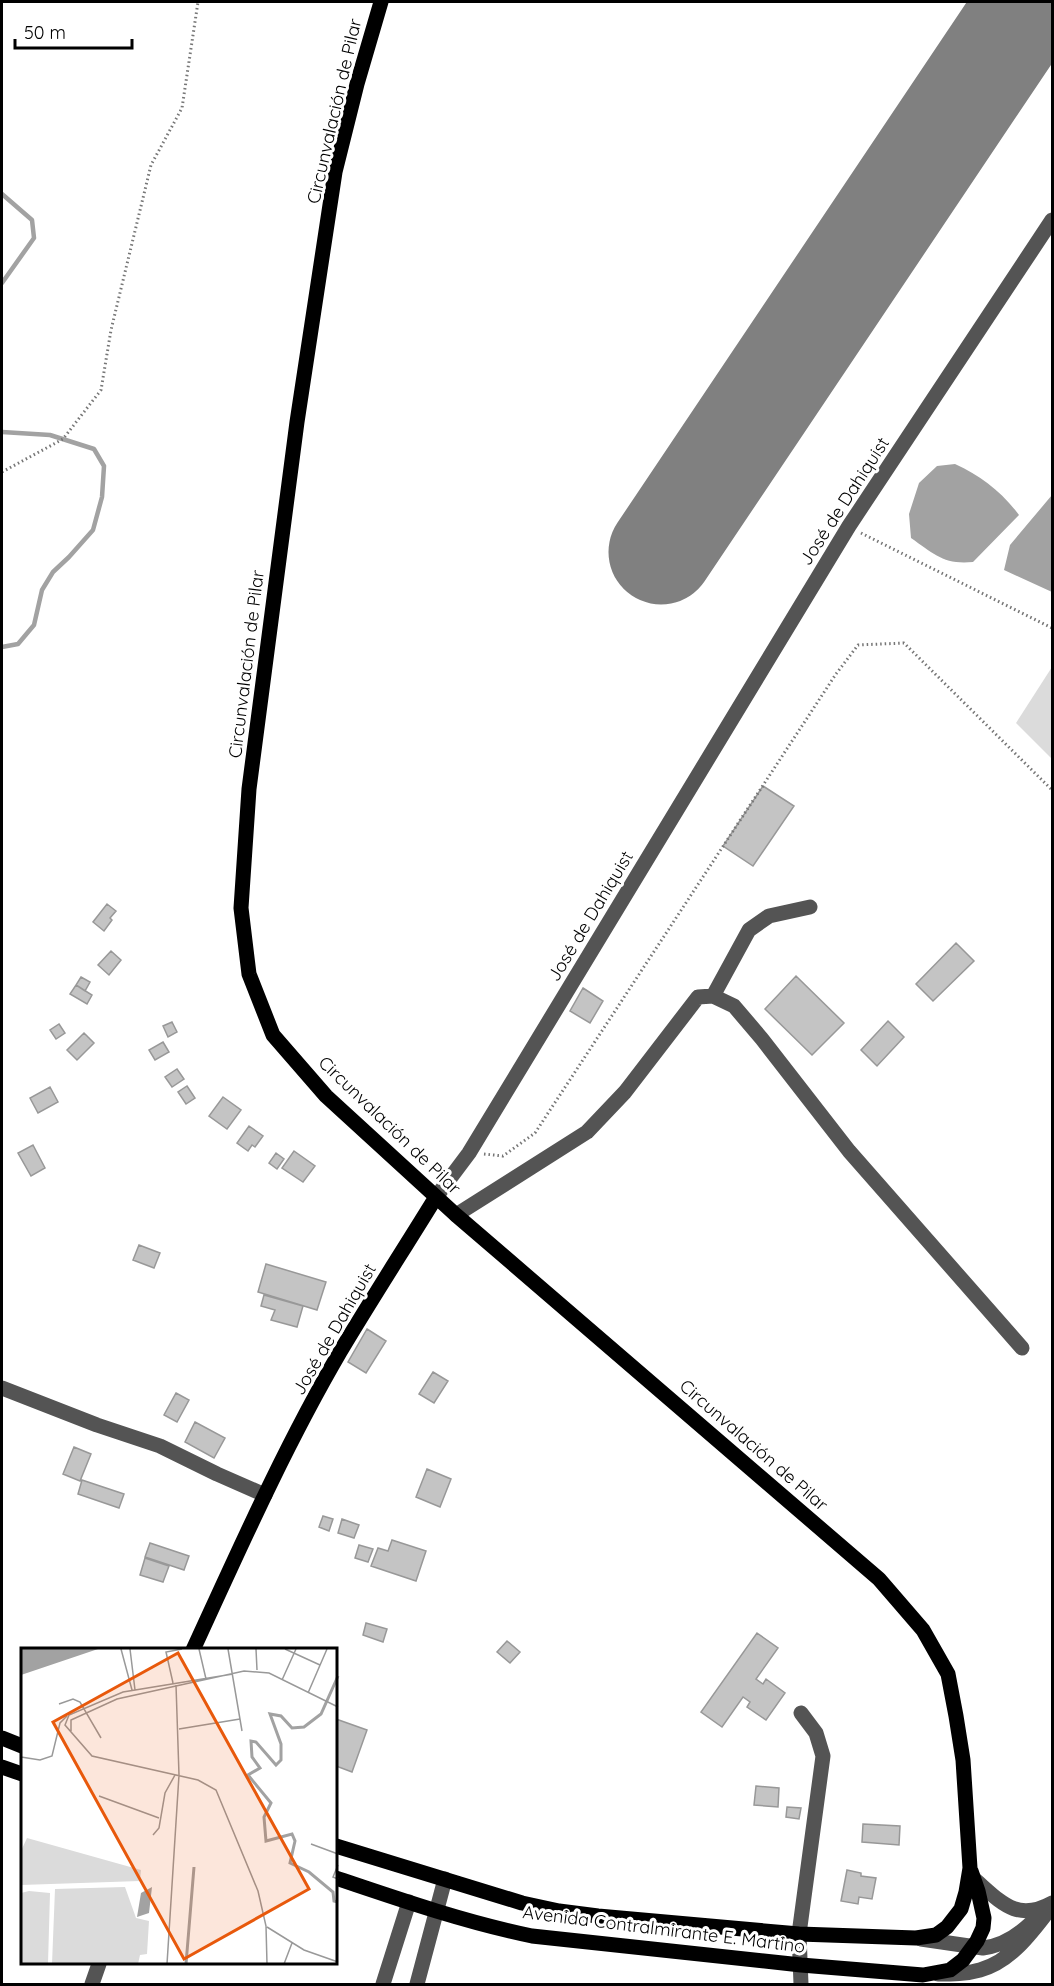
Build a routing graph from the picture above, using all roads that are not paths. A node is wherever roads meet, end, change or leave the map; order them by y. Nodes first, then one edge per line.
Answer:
1 (381, 2) edge
2 (1053, 220) edge
3 (810, 907) dead end
4 (713, 996) junction
5 (436, 1197) junction
6 (456, 1215) junction
7 (1022, 1348) dead end
8 (2, 1388) edge
9 (265, 1495) junction
10 (194, 1648) edge
11 (801, 1713) dead end
12 (2, 1738) edge
13 (21, 1746) edge
14 (2, 1767) edge
15 (21, 1774) edge
16 (338, 1847) edge
17 (971, 1873) junction
18 (445, 1878) junction
19 (338, 1879) edge
20 (409, 1902) junction
21 (1053, 1904) edge
22 (435, 1911) junction
23 (799, 1934) junction
24 (916, 1938) junction
25 (973, 1947) junction
26 (99, 1965) edge
27 (801, 1965) junction
28 (923, 1975) junction
29 (92, 1984) edge
30 (383, 1984) edge
31 (417, 1984) edge
32 (801, 1984) edge

1 - 5 main road, Circunvalación de Pilar
2 - 5 street, José de Dahiquist
3 - 4 street
4 - 6 street
4 - 7 street
5 - 6 main road, Circunvalación de Pilar
5 - 9 main road, José de Dahiquist
6 - 17 main road, Circunvalación de Pilar
8 - 9 street
9 - 10 main road, José de Dahiquist
11 - 23 street
12 - 13 main road
14 - 15 main road
16 - 18 main road, Avenida Contralmirante E. Martino
17 - 21 street
17 - 24 main road, Circunvalación de Pilar
17 - 25 main road, Circunvalación de Pilar
18 - 22 street
18 - 23 main road, Avenida Contralmirante E. Martino
19 - 20 main road, Avenida Contralmirante E. Martino
20 - 22 main road, Avenida Contralmirante E. Martino
20 - 30 street
21 - 25 street
21 - 28 street
22 - 27 main road, Avenida Contralmirante E. Martino
22 - 31 street
23 - 24 main road, Avenida Contralmirante E. Martino
23 - 27 street
24 - 25 street
25 - 28 main road, Circunvalación de Pilar
26 - 29 street
27 - 28 main road, Avenida Contralmirante E. Martino
27 - 32 street

